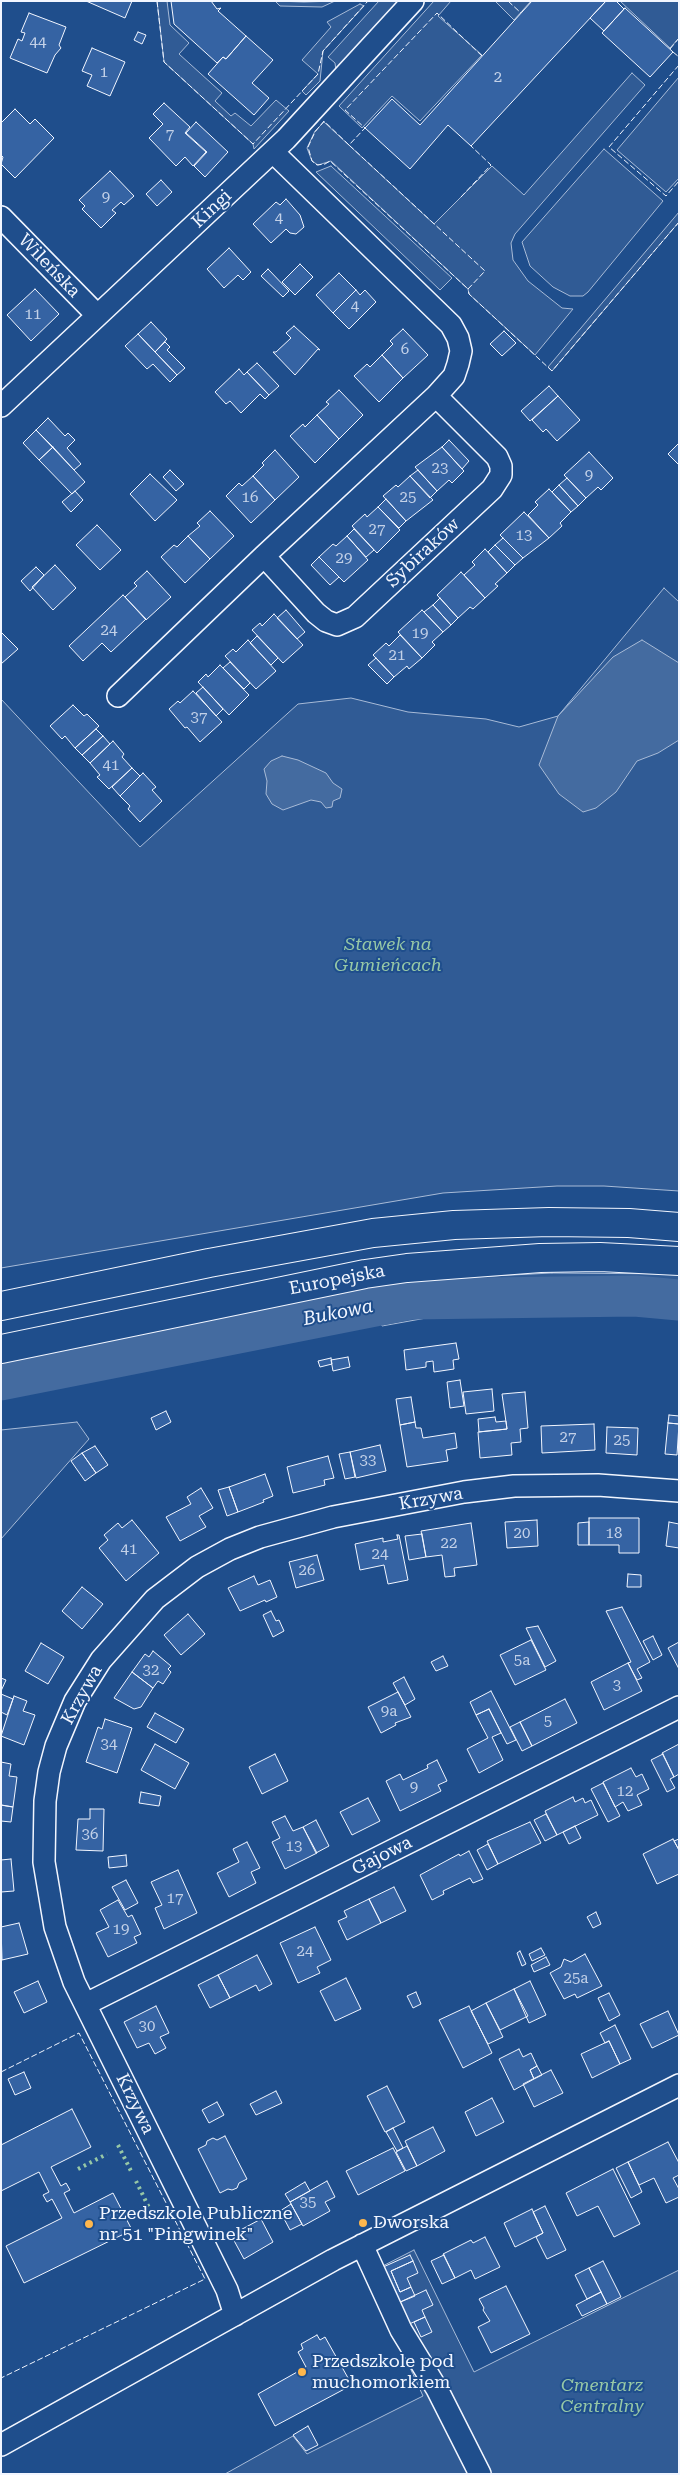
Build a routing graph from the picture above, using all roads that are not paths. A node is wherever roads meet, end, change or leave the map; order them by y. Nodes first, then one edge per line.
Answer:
1 (413, 1) edge
2 (273, 152) junction
3 (1, 217) edge
4 (98, 315) junction
5 (436, 396) junction
6 (1, 406) edge
7 (264, 556) junction
8 (118, 696) dead end
9 (679, 1227) edge
10 (679, 1261) edge
11 (1, 1306) edge
12 (1, 1349) edge
13 (679, 1491) edge
14 (679, 1707) edge
15 (86, 2004) junction
16 (679, 2085) edge
17 (362, 2245) junction
18 (235, 2314) junction
19 (1, 2445) edge
20 (480, 2474) edge

1 - 2 street, Kingi
2 - 4 street, Kingi
2 - 5 street
3 - 4 street, Wileńska
4 - 6 street, Kingi
5 - 7 street
5 - 7 street, Sybiraków
7 - 8 street
9 - 11 main road
10 - 12 main road, Europejska
13 - 15 street, Krzywa
14 - 15 street, Gajowa
15 - 18 street, Krzywa
16 - 17 street
17 - 18 street
17 - 20 street
18 - 19 street

